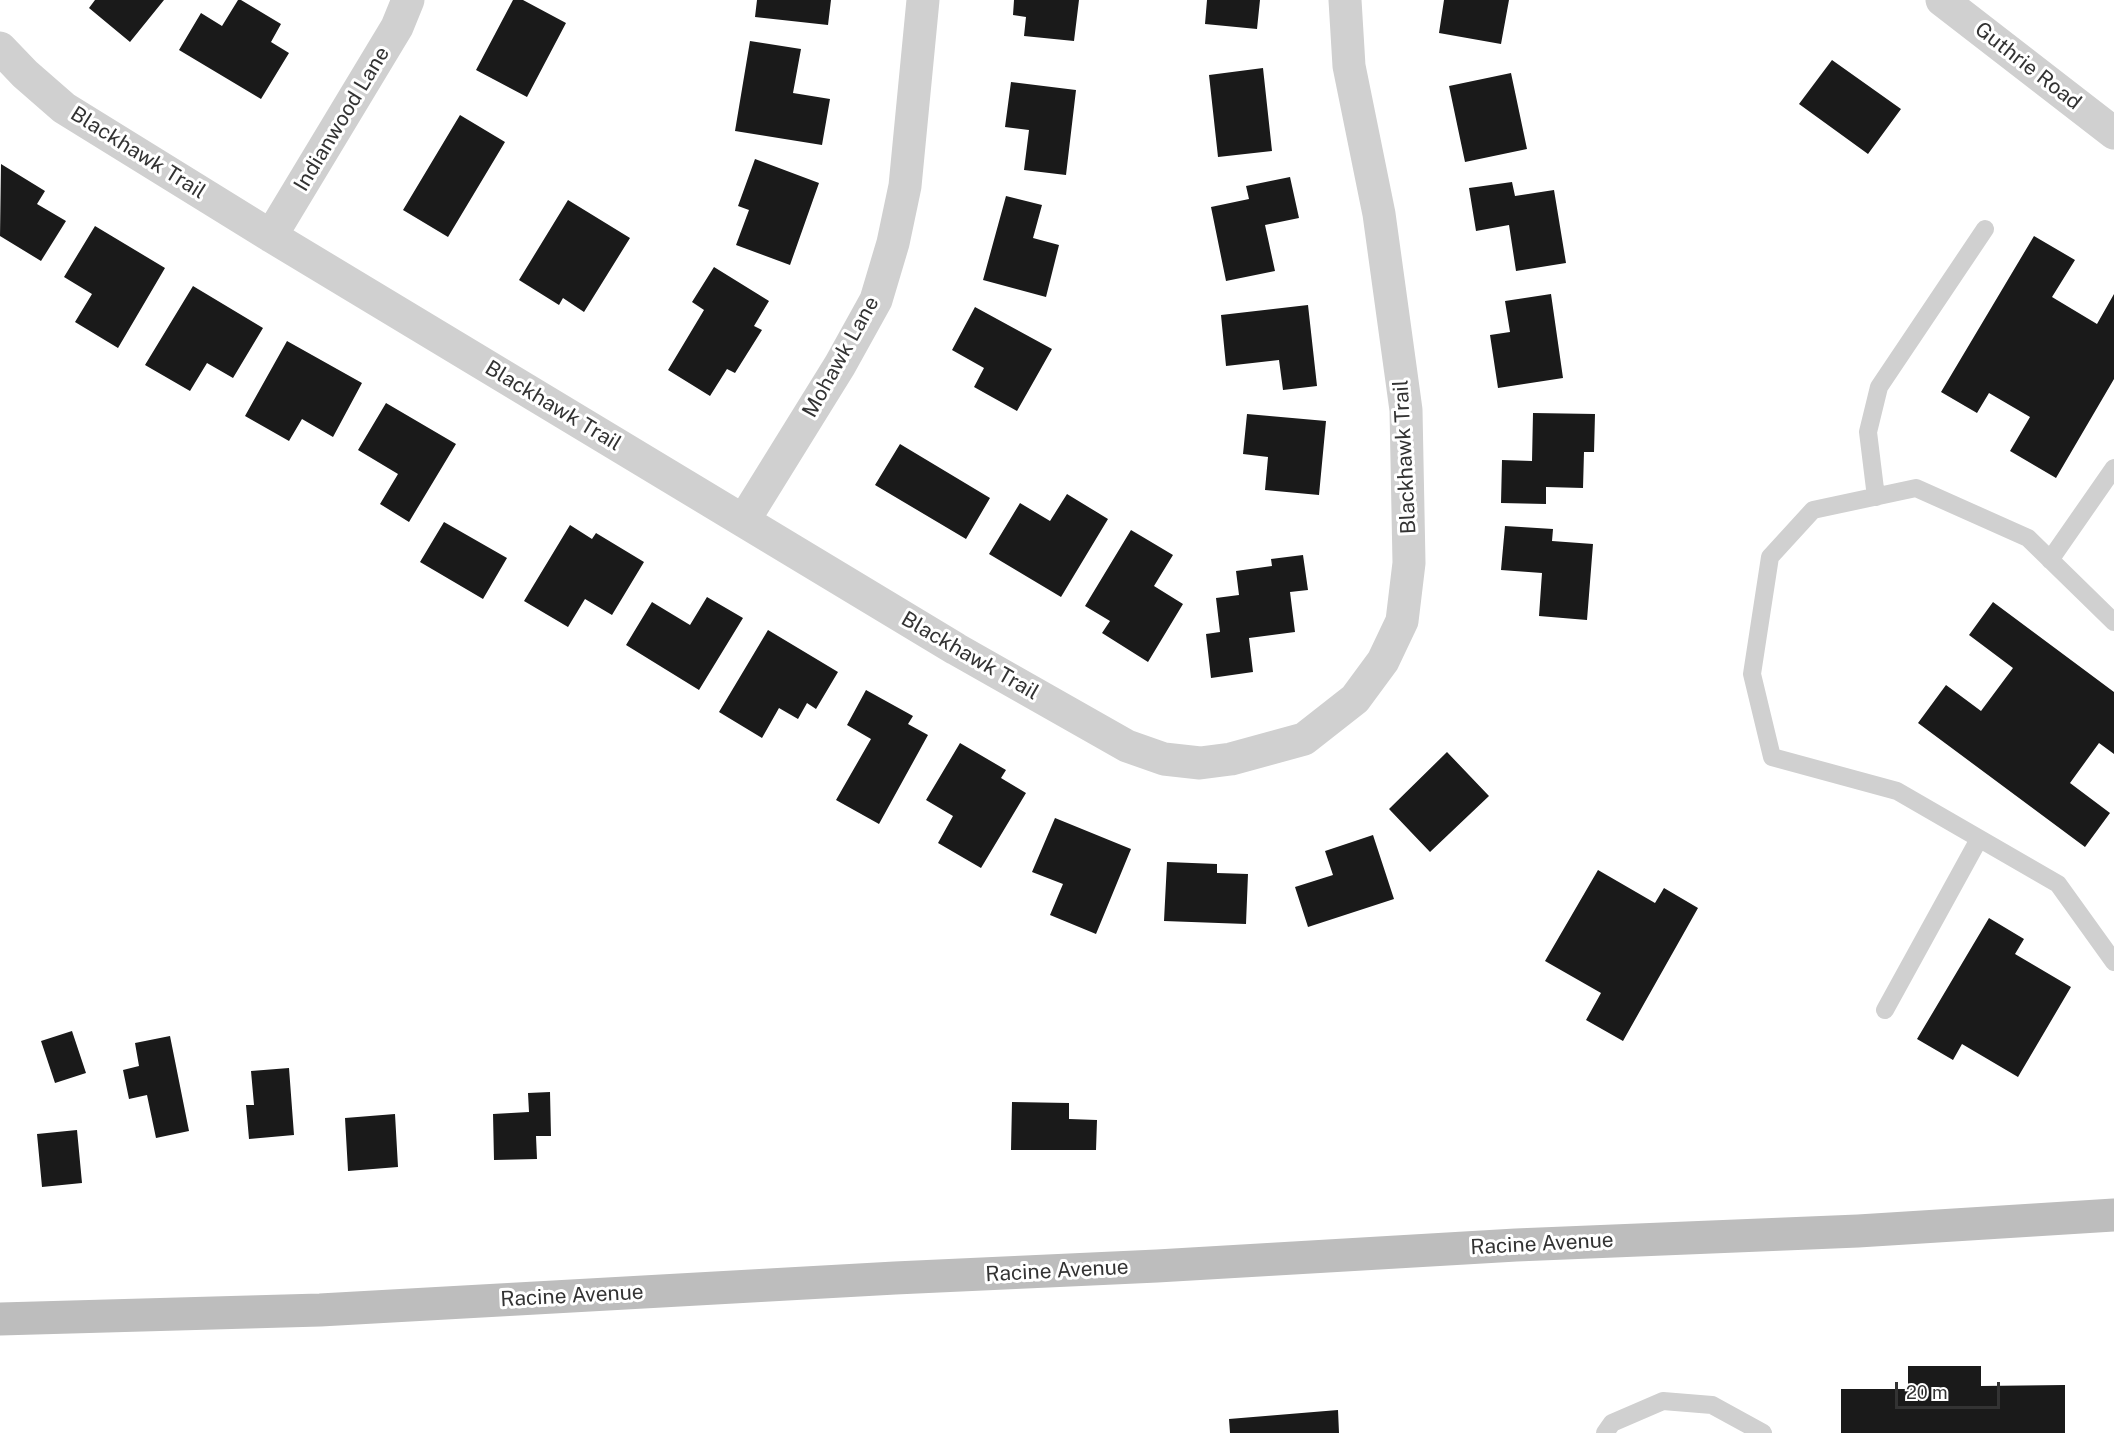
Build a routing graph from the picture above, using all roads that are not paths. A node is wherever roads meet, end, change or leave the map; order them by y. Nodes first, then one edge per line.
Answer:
1 (408, 0) edge
2 (923, 0) edge
3 (1345, 0) edge
4 (1942, 0) edge
5 (0, 48) edge
6 (2114, 133) edge
7 (1985, 229) dead end
8 (271, 236) junction
9 (2114, 468) edge
10 (1876, 497) junction
11 (744, 520) junction
12 (2050, 560) junction
13 (2114, 622) edge
14 (1979, 838) junction
15 (2114, 962) edge
16 (1885, 1010) dead end
17 (2114, 1215) edge
18 (0, 1319) edge
19 (1605, 1433) edge
20 (1763, 1433) edge

1 - 8 street, Indianwood Lane
2 - 11 street, Mohawk Lane
3 - 11 street, Blackhawk Trail
4 - 6 street, Guthrie Road
5 - 8 street, Blackhawk Trail
7 - 10 lane
8 - 11 street, Blackhawk Trail
9 - 12 lane
10 - 12 lane
10 - 14 lane
12 - 13 lane
14 - 15 lane
14 - 16 lane
17 - 18 main road, Racine Avenue
19 - 20 lane

